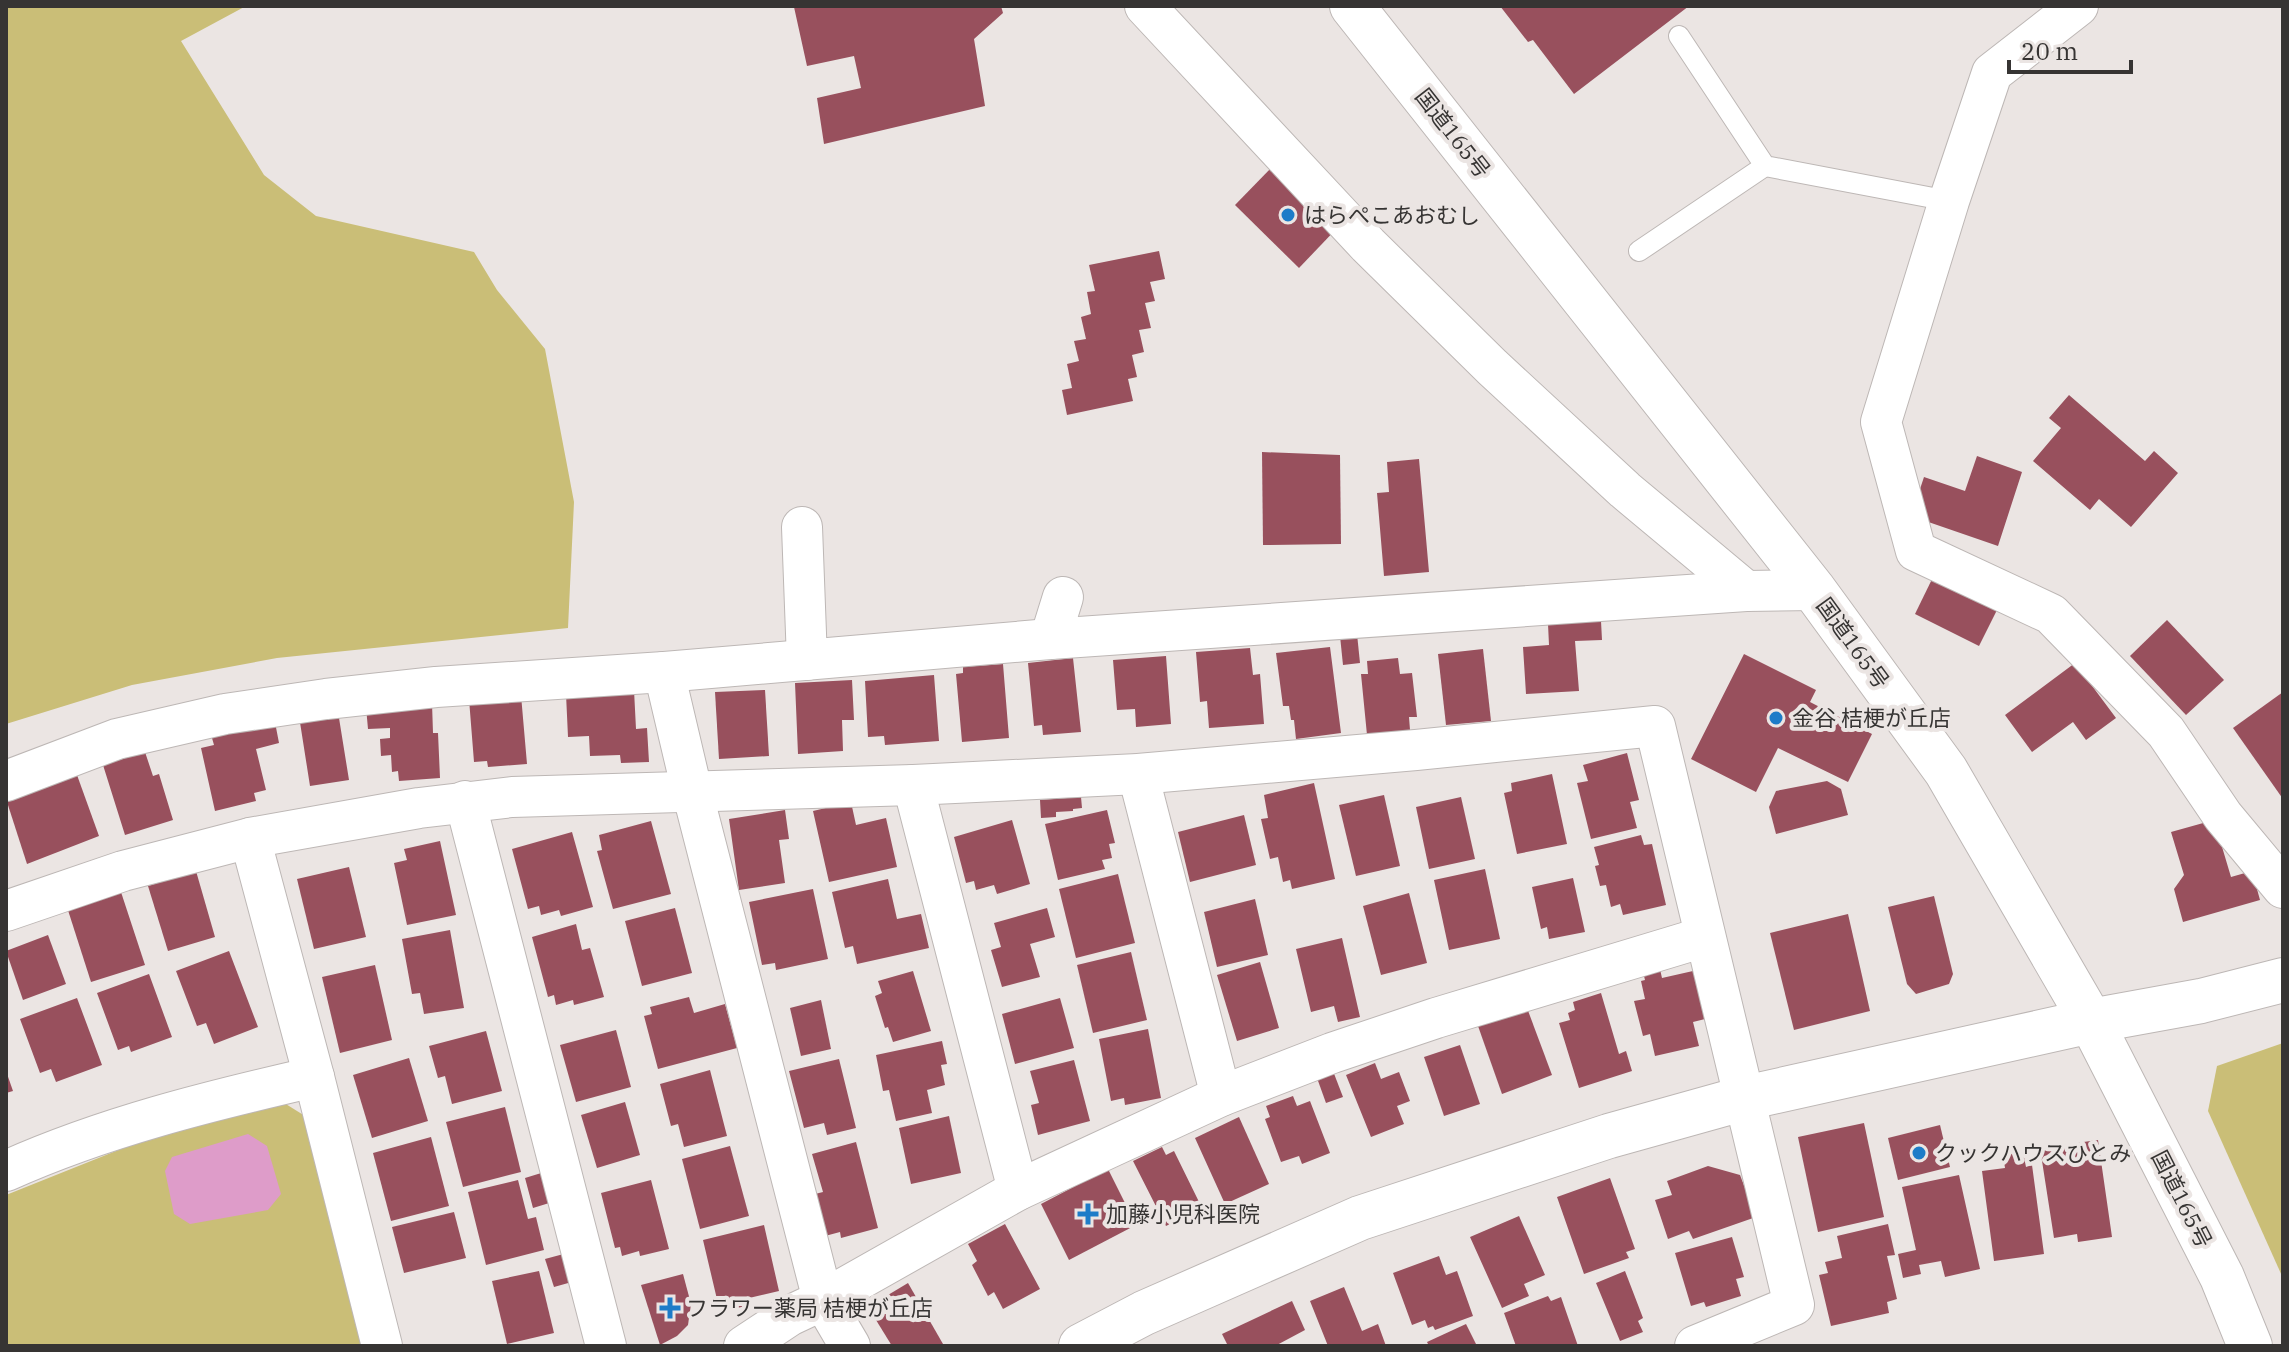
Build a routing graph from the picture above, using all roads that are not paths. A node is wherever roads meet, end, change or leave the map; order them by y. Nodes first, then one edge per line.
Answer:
1 (1145, 6) edge
2 (1352, 6) edge
3 (2078, 6) edge
4 (1679, 36) dead end
5 (1765, 166) junction
6 (1949, 201) junction
7 (1639, 251) dead end
8 (802, 527) dead end
9 (1814, 590) junction
10 (1746, 591) junction
11 (1063, 597) dead end
12 (1050, 639) junction
13 (807, 660) junction
14 (664, 672) junction
15 (1138, 774) junction
16 (6, 781) edge
17 (913, 785) junction
18 (692, 791) junction
19 (465, 801) junction
20 (250, 838) junction
21 (2283, 888) edge
22 (6, 911) edge
23 (1704, 937) junction
24 (2283, 980) edge
25 (2091, 1021) junction
26 (314, 1077) junction
27 (1221, 1096) junction
28 (1745, 1098) junction
29 (6, 1171) edge
30 (1018, 1190) junction
31 (823, 1300) junction
32 (382, 1346) edge
33 (606, 1346) edge
34 (744, 1346) edge
35 (850, 1346) edge
36 (1081, 1346) edge
37 (1695, 1346) edge
38 (2250, 1346) edge

1 - 10 street
2 - 9 main road, 国道165号
3 - 6 street
4 - 5 lane
5 - 6 lane
5 - 7 lane
6 - 21 street
8 - 13 street
9 - 10 street
9 - 25 main road, 国道165号
10 - 12 street
11 - 12 street
12 - 13 street
13 - 14 street
14 - 16 street
14 - 18 street
15 - 17 street
15 - 23 street
15 - 27 street
17 - 18 street
17 - 30 street
18 - 19 street
18 - 31 street
19 - 20 street
19 - 33 street
20 - 22 street
20 - 26 street
23 - 27 street
23 - 28 street
24 - 25 main road
25 - 28 main road
25 - 38 main road, 国道165号
26 - 29 street
26 - 32 street
27 - 30 street
28 - 36 main road
28 - 37 street
30 - 31 street
31 - 34 street
31 - 35 street

